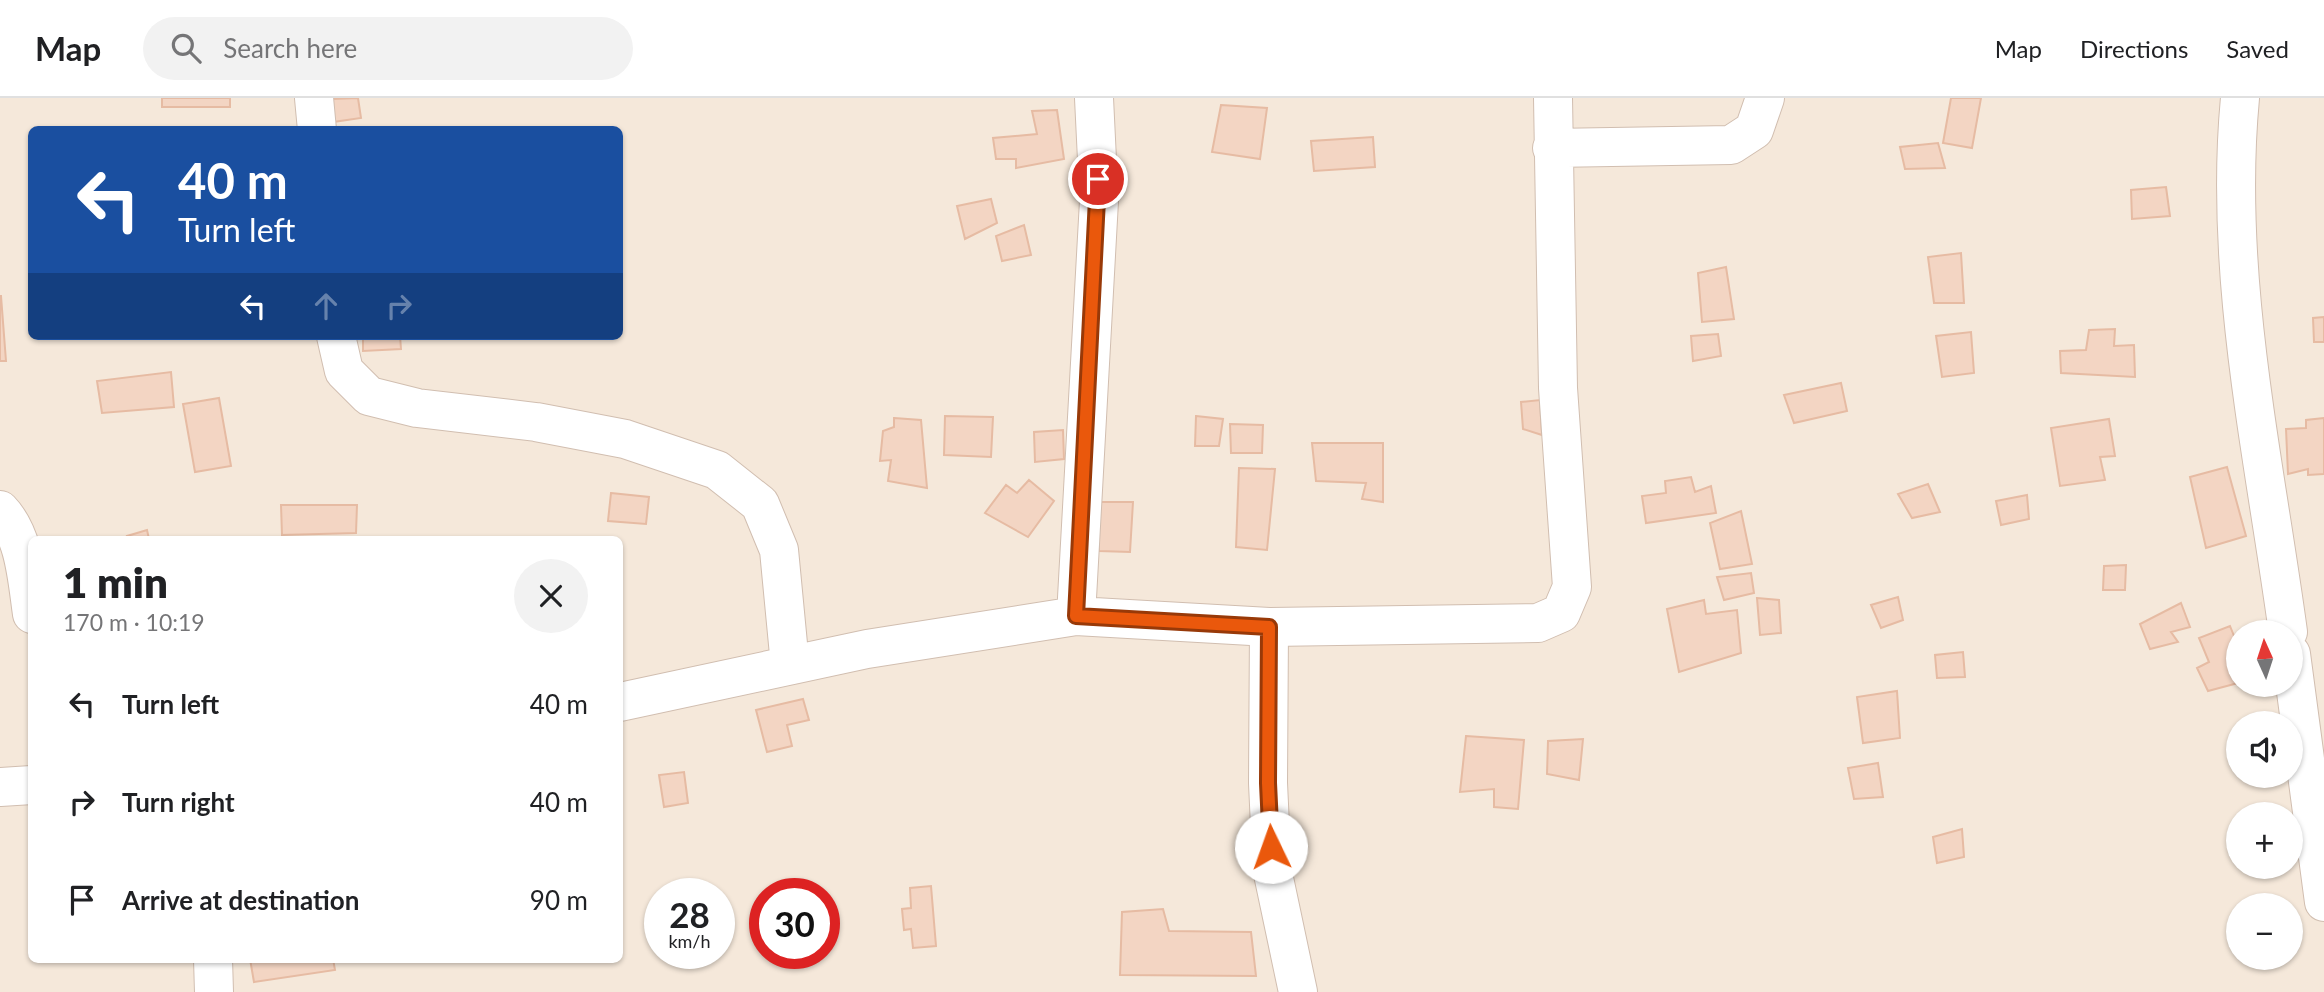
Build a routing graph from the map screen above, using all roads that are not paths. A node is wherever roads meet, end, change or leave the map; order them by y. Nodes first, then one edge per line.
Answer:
1 (314, 98) edge
2 (1094, 98) edge
3 (1553, 98) edge
4 (1765, 98) edge
5 (2240, 98) edge
6 (317, 126) edge
7 (1552, 148) junction
8 (337, 340) edge
9 (0, 510) edge
10 (28, 589) edge
11 (1076, 616) junction
12 (2286, 620) edge
13 (1269, 627) junction
14 (790, 665) junction
15 (2297, 697) edge
16 (623, 701) edge
17 (28, 785) edge
18 (0, 787) edge
19 (2324, 902) edge
20 (213, 963) edge
21 (214, 992) edge
22 (1298, 992) edge

1 - 6 street
2 - 11 street
3 - 7 street
4 - 7 street
5 - 12 street
7 - 13 street
8 - 14 street
9 - 10 street
11 - 13 street
11 - 14 street
13 - 22 street
14 - 16 street
15 - 19 street
17 - 18 street
20 - 21 street

